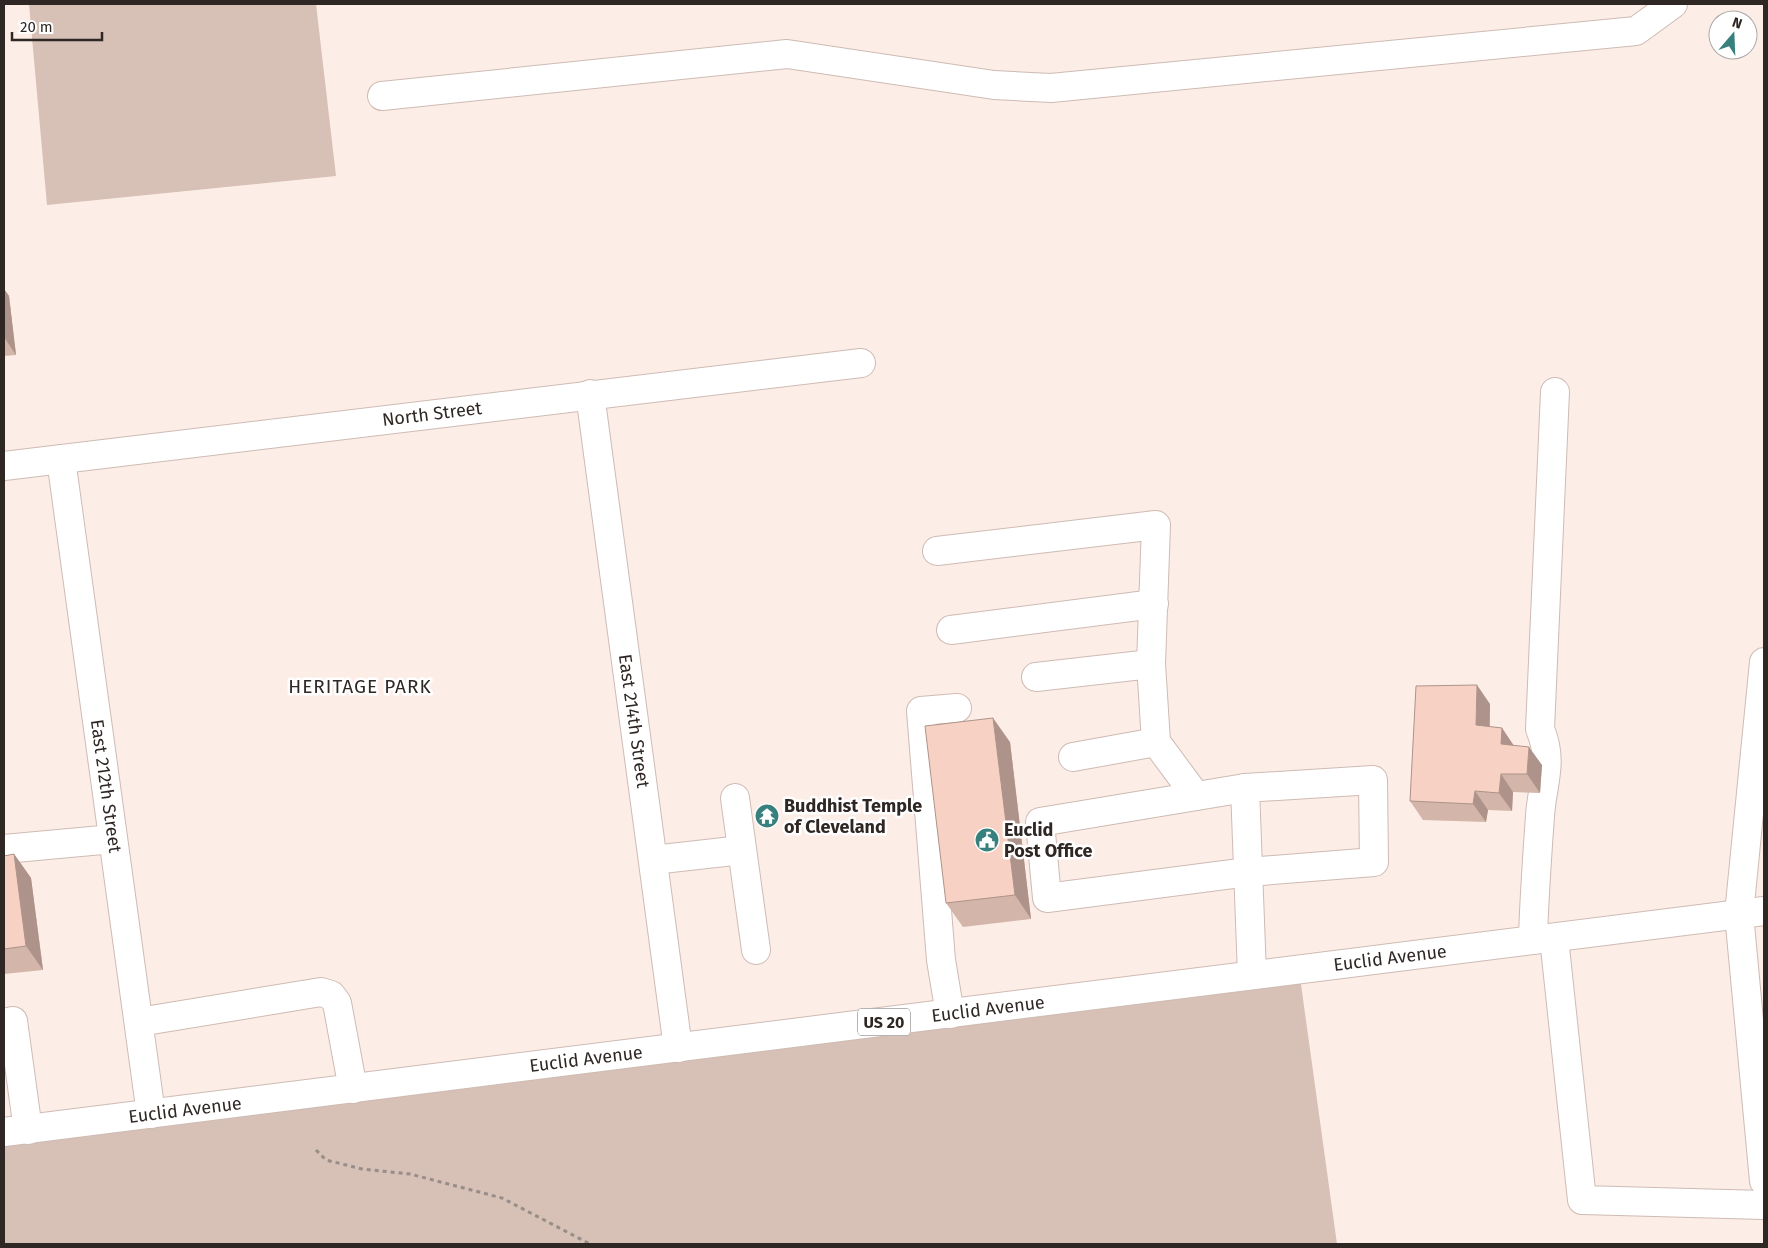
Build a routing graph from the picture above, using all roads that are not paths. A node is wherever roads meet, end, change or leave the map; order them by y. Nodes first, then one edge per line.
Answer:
1 (1673, 4) edge
2 (382, 96) dead end
3 (861, 363) dead end
4 (1555, 392) dead end
5 (590, 394) junction
6 (60, 459) junction
7 (4, 466) edge
8 (937, 551) dead end
9 (1154, 604) junction
10 (951, 630) dead end
11 (1151, 664) junction
12 (1036, 677) dead end
13 (1763, 677) edge
14 (957, 708) dead end
15 (1156, 742) junction
16 (1073, 757) dead end
17 (1245, 788) junction
18 (1196, 796) junction
19 (735, 798) dead end
20 (113, 839) junction
21 (4, 849) edge
22 (742, 850) junction
23 (653, 860) junction
24 (1248, 872) junction
25 (1752, 913) edge
26 (1544, 939) junction
27 (756, 950) dead end
28 (1252, 976) junction
29 (950, 1014) junction
30 (139, 1022) junction
31 (4, 1023) edge
32 (678, 1048) junction
33 (353, 1089) junction
34 (151, 1114) junction
35 (16, 1131) edge
36 (1764, 1181) edge
37 (1764, 1205) edge

1 - 2 street
3 - 5 street, North Street
4 - 26 street
5 - 6 street, North Street
5 - 23 street, East 214th Street
6 - 7 street, North Street
6 - 20 street, East 212th Street
8 - 9 street
9 - 10 street
9 - 11 street
11 - 12 street
11 - 15 street
13 - 25 street
14 - 29 street
15 - 16 street
15 - 18 street
17 - 18 street
17 - 24 street
17 - 24 street
18 - 24 street
19 - 22 street
20 - 21 street
20 - 30 street, East 212th Street
22 - 23 street
22 - 27 street
23 - 32 street, East 214th Street
24 - 28 street
25 - 26 street, Euclid Avenue / US 20
25 - 36 street
26 - 28 street, Euclid Avenue / US 20
26 - 37 street
28 - 29 street, Euclid Avenue / US 20
29 - 32 street, Euclid Avenue / US 20
30 - 33 street
30 - 34 street, East 212th Street
31 - 35 street
32 - 33 street, Euclid Avenue / US 20
33 - 34 street, Euclid Avenue / US 20
34 - 35 street, Euclid Avenue / US 20

